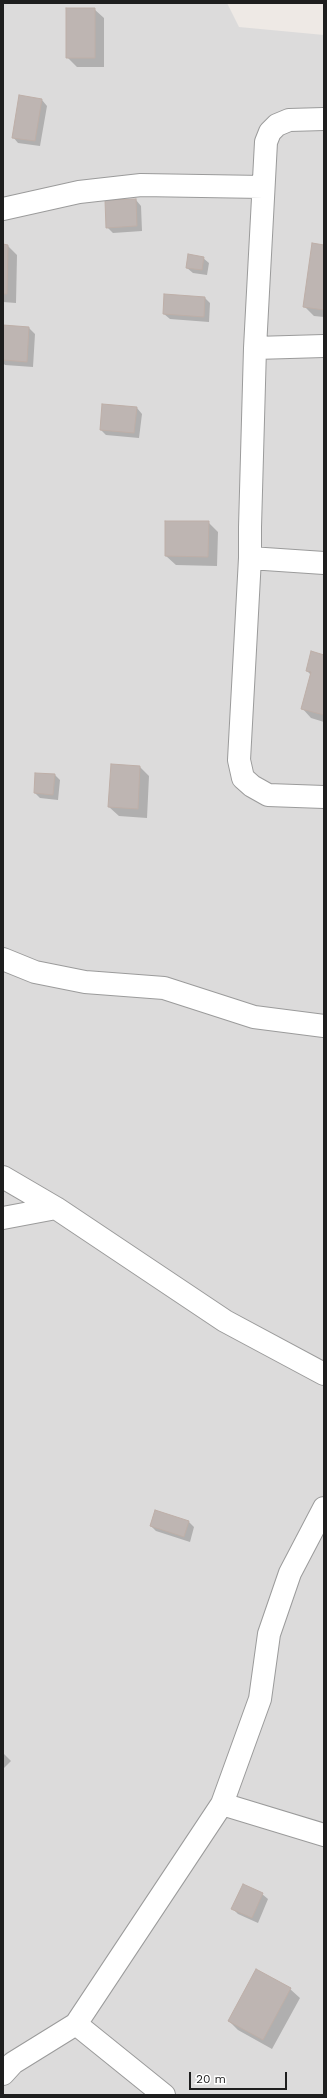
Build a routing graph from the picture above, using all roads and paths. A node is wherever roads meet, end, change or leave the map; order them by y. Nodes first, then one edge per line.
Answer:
1 (324, 119) edge
2 (263, 186) junction
3 (3, 208) edge
4 (324, 346) edge
5 (255, 348) junction
6 (250, 558) junction
7 (324, 563) edge
8 (324, 796) edge
9 (3, 960) edge
10 (324, 1026) edge
11 (3, 1176) edge
12 (56, 1208) junction
13 (3, 1218) edge
14 (324, 1374) edge
15 (324, 1508) edge
16 (222, 1804) junction
17 (324, 1835) edge
18 (76, 2024) junction
19 (3, 2074) edge
20 (164, 2095) edge

1 - 2 street
2 - 3 street
2 - 5 street
4 - 5 street
5 - 6 street
6 - 7 street
6 - 8 street
9 - 10 street
11 - 12 street
12 - 13 street
12 - 14 street
15 - 16 street
16 - 17 street
16 - 18 street
18 - 19 street
18 - 20 street

